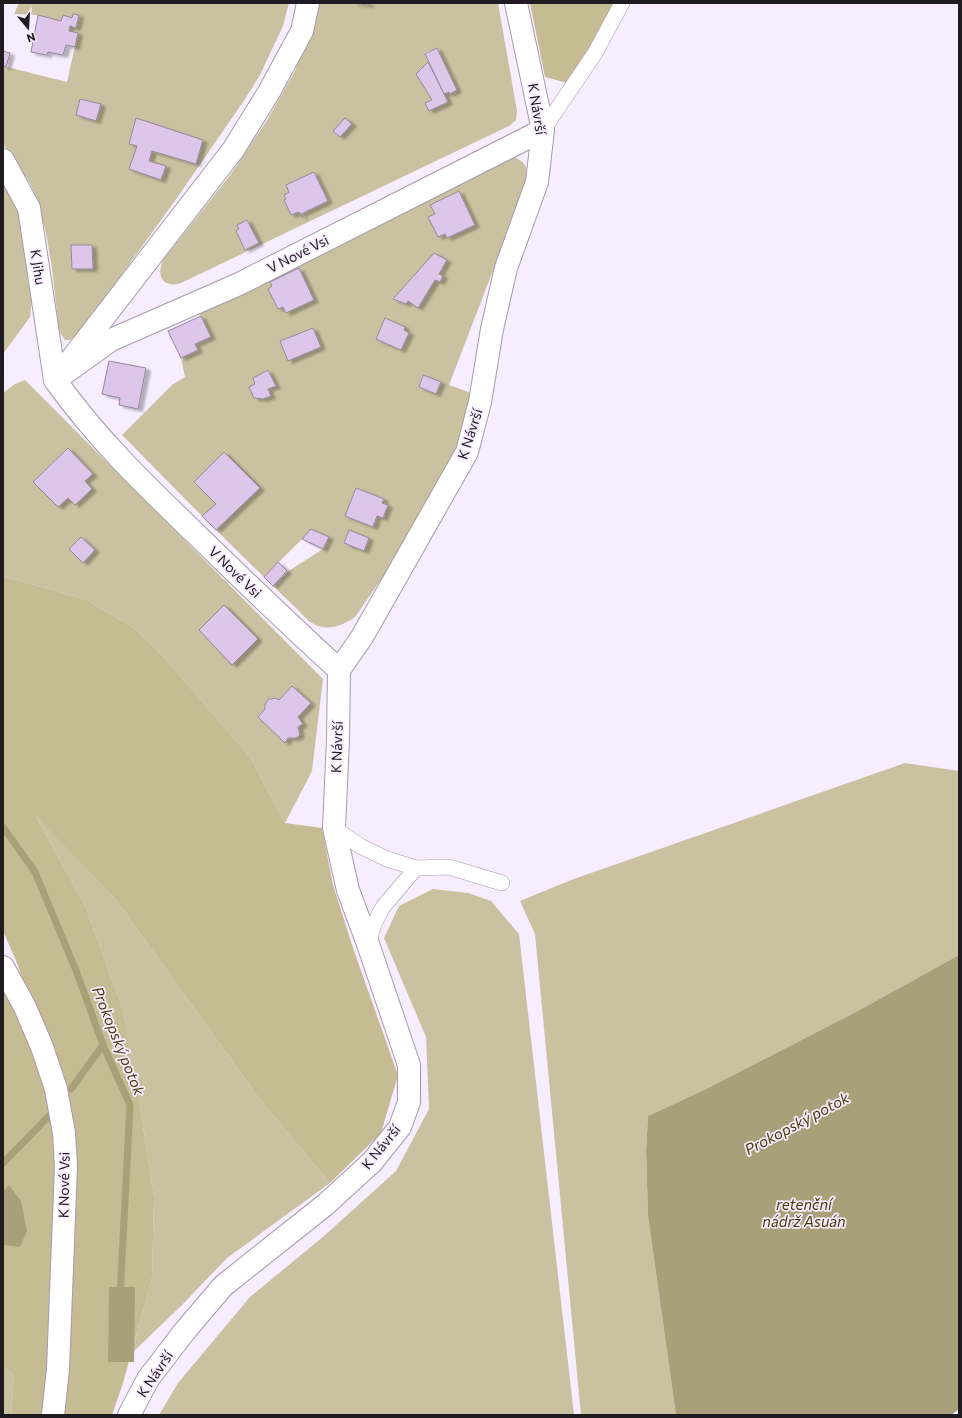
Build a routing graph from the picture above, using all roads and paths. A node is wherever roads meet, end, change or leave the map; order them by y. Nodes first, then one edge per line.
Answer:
1 (308, 3) edge
2 (516, 3) edge
3 (622, 3) edge
4 (543, 130) junction
5 (3, 160) edge
6 (55, 380) junction
7 (339, 670) junction
8 (334, 828) junction
9 (416, 868) junction
10 (502, 883) dead end
11 (368, 944) junction
12 (3, 967) edge
13 (53, 1415) edge
14 (129, 1415) edge

1 - 6 street
2 - 4 street, K Návrší
3 - 4 lane
4 - 6 street, V Nové Vsi
4 - 7 street, K Návrší
5 - 6 street, K Jihu
6 - 7 street, V Nové Vsi
7 - 8 street, K Návrší
8 - 9 lane
8 - 11 street, K Návrší
9 - 10 lane
9 - 11 lane
11 - 14 street, K Návrší
12 - 13 street, K Nové Vsi

